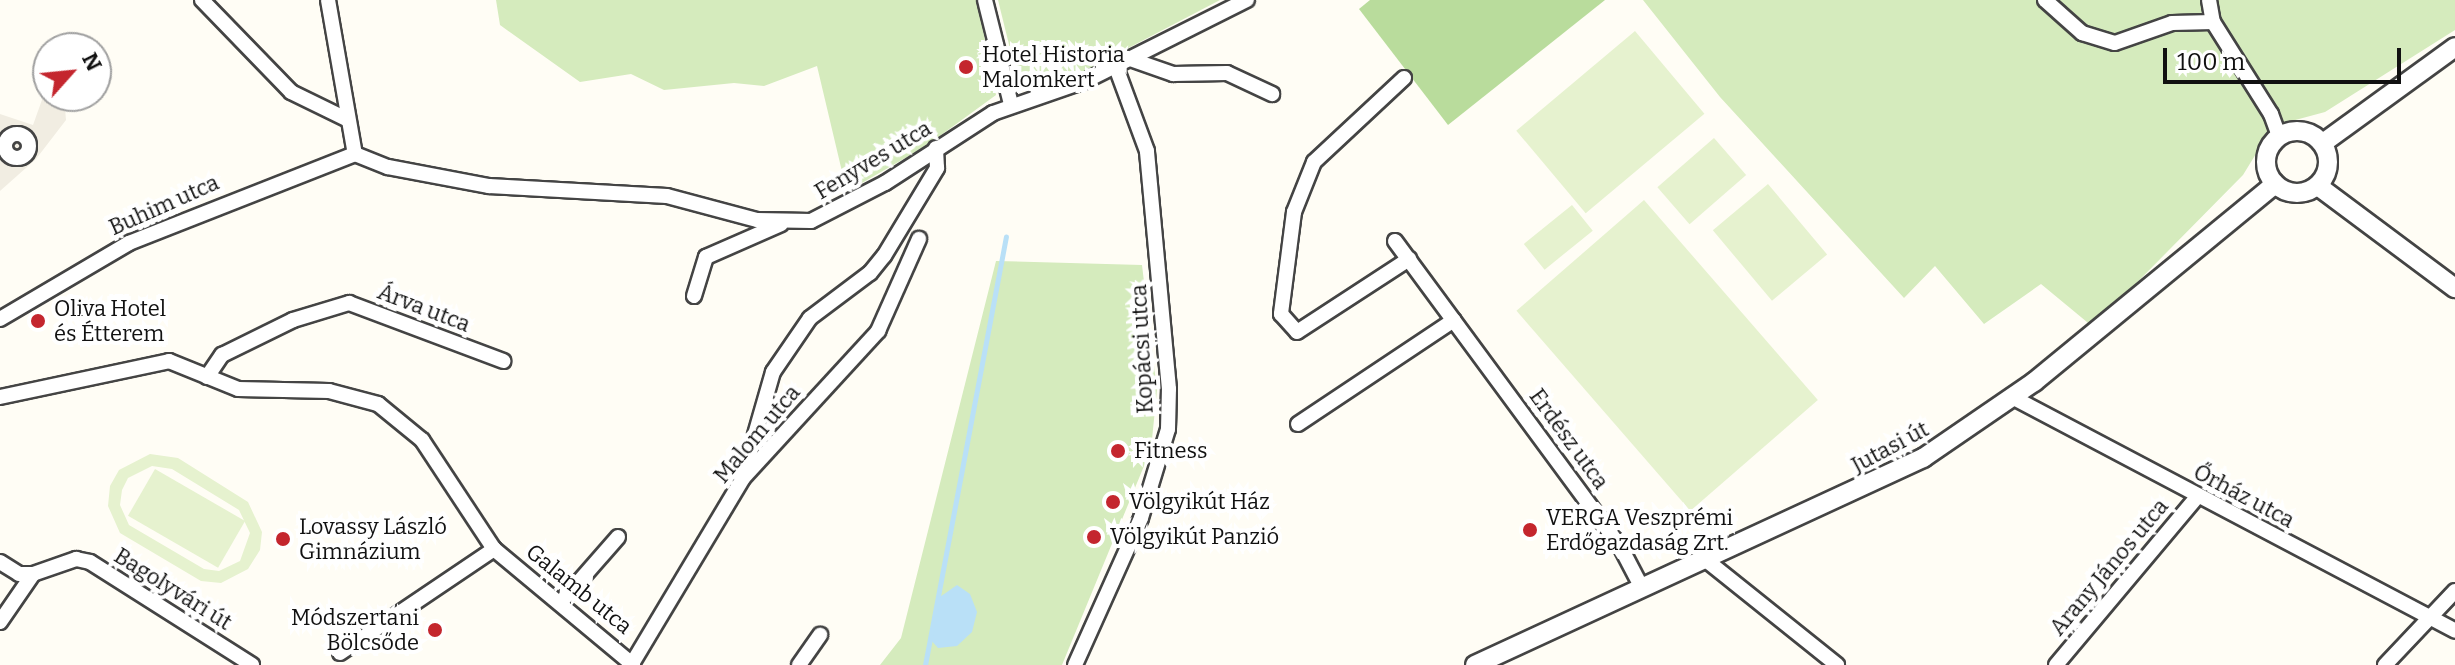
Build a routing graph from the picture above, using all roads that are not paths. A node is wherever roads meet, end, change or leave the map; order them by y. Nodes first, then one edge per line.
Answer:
1 (202, 0) edge
2 (328, 0) edge
3 (985, 0) edge
4 (1247, 0) edge
5 (2045, 0) edge
6 (2209, 0) edge
7 (2213, 22) junction
8 (2455, 47) edge
9 (1130, 59) junction
10 (1116, 67) junction
11 (1404, 78) dead end
12 (1272, 94) dead end
13 (1011, 104) junction
14 (346, 119) junction
15 (2279, 136) junction
16 (2323, 143) junction
17 (936, 148) junction
18 (355, 154) junction
19 (2275, 184) junction
20 (2318, 186) junction
21 (782, 224) junction
22 (919, 239) dead end
23 (1395, 241) dead end
24 (1409, 259) junction
25 (2455, 287) edge
26 (694, 296) dead end
27 (0, 319) edge
28 (1454, 320) junction
29 (503, 361) dead end
30 (202, 375) junction
31 (0, 397) edge
32 (2014, 398) junction
33 (1298, 424) dead end
34 (743, 478) junction
35 (2197, 497) junction
36 (618, 537) dead end
37 (494, 549) junction
38 (1706, 560) junction
39 (0, 562) edge
40 (33, 574) junction
41 (1642, 588) junction
42 (2455, 591) edge
43 (562, 601) junction
44 (2430, 618) junction
45 (0, 622) edge
46 (2455, 631) edge
47 (820, 635) dead end
48 (340, 653) dead end
49 (633, 664) edge
50 (252, 665) edge
51 (799, 665) edge
52 (1075, 665) edge
53 (1475, 665) edge
54 (1837, 665) edge
55 (2056, 665) edge
56 (2385, 665) edge

1 - 14 street
2 - 14 street
3 - 13 street
4 - 9 street, Fenyves utca
5 - 7 street
6 - 7 street
7 - 15 street
8 - 16 street
9 - 10 street, Fenyves utca
9 - 12 street
10 - 13 street, Fenyves utca
10 - 52 street, Kopácsi utca
11 - 24 street
13 - 17 street, Fenyves utca
14 - 18 street
15 - 16 street
15 - 19 street
16 - 20 street
17 - 21 street, Fenyves utca
17 - 34 street
18 - 21 street, Fenyves utca
18 - 27 street, Buhim utca
19 - 20 street
19 - 32 street, Jutasi út
20 - 25 street
21 - 26 street
22 - 34 street, Malom utca
23 - 24 street, Erdész utca
24 - 28 street, Erdész utca
28 - 33 street
28 - 41 street, Erdész utca
29 - 30 street, Árva utca
30 - 31 street, Galamb utca
30 - 37 street, Galamb utca
32 - 35 street, Őrház utca
32 - 38 street, Jutasi út
34 - 49 street, Malom utca
35 - 44 street, Őrház utca
35 - 55 street, Arany János utca
36 - 43 street
37 - 43 street, Galamb utca
37 - 48 street, Galamb utca
38 - 41 street, Jutasi út
38 - 54 street
39 - 40 street
40 - 45 street
40 - 50 street, Bagolyvári út
41 - 53 street, Jutasi út
42 - 44 street
43 - 49 street, Galamb utca
44 - 46 street, Őrház utca
44 - 56 street
47 - 51 street

